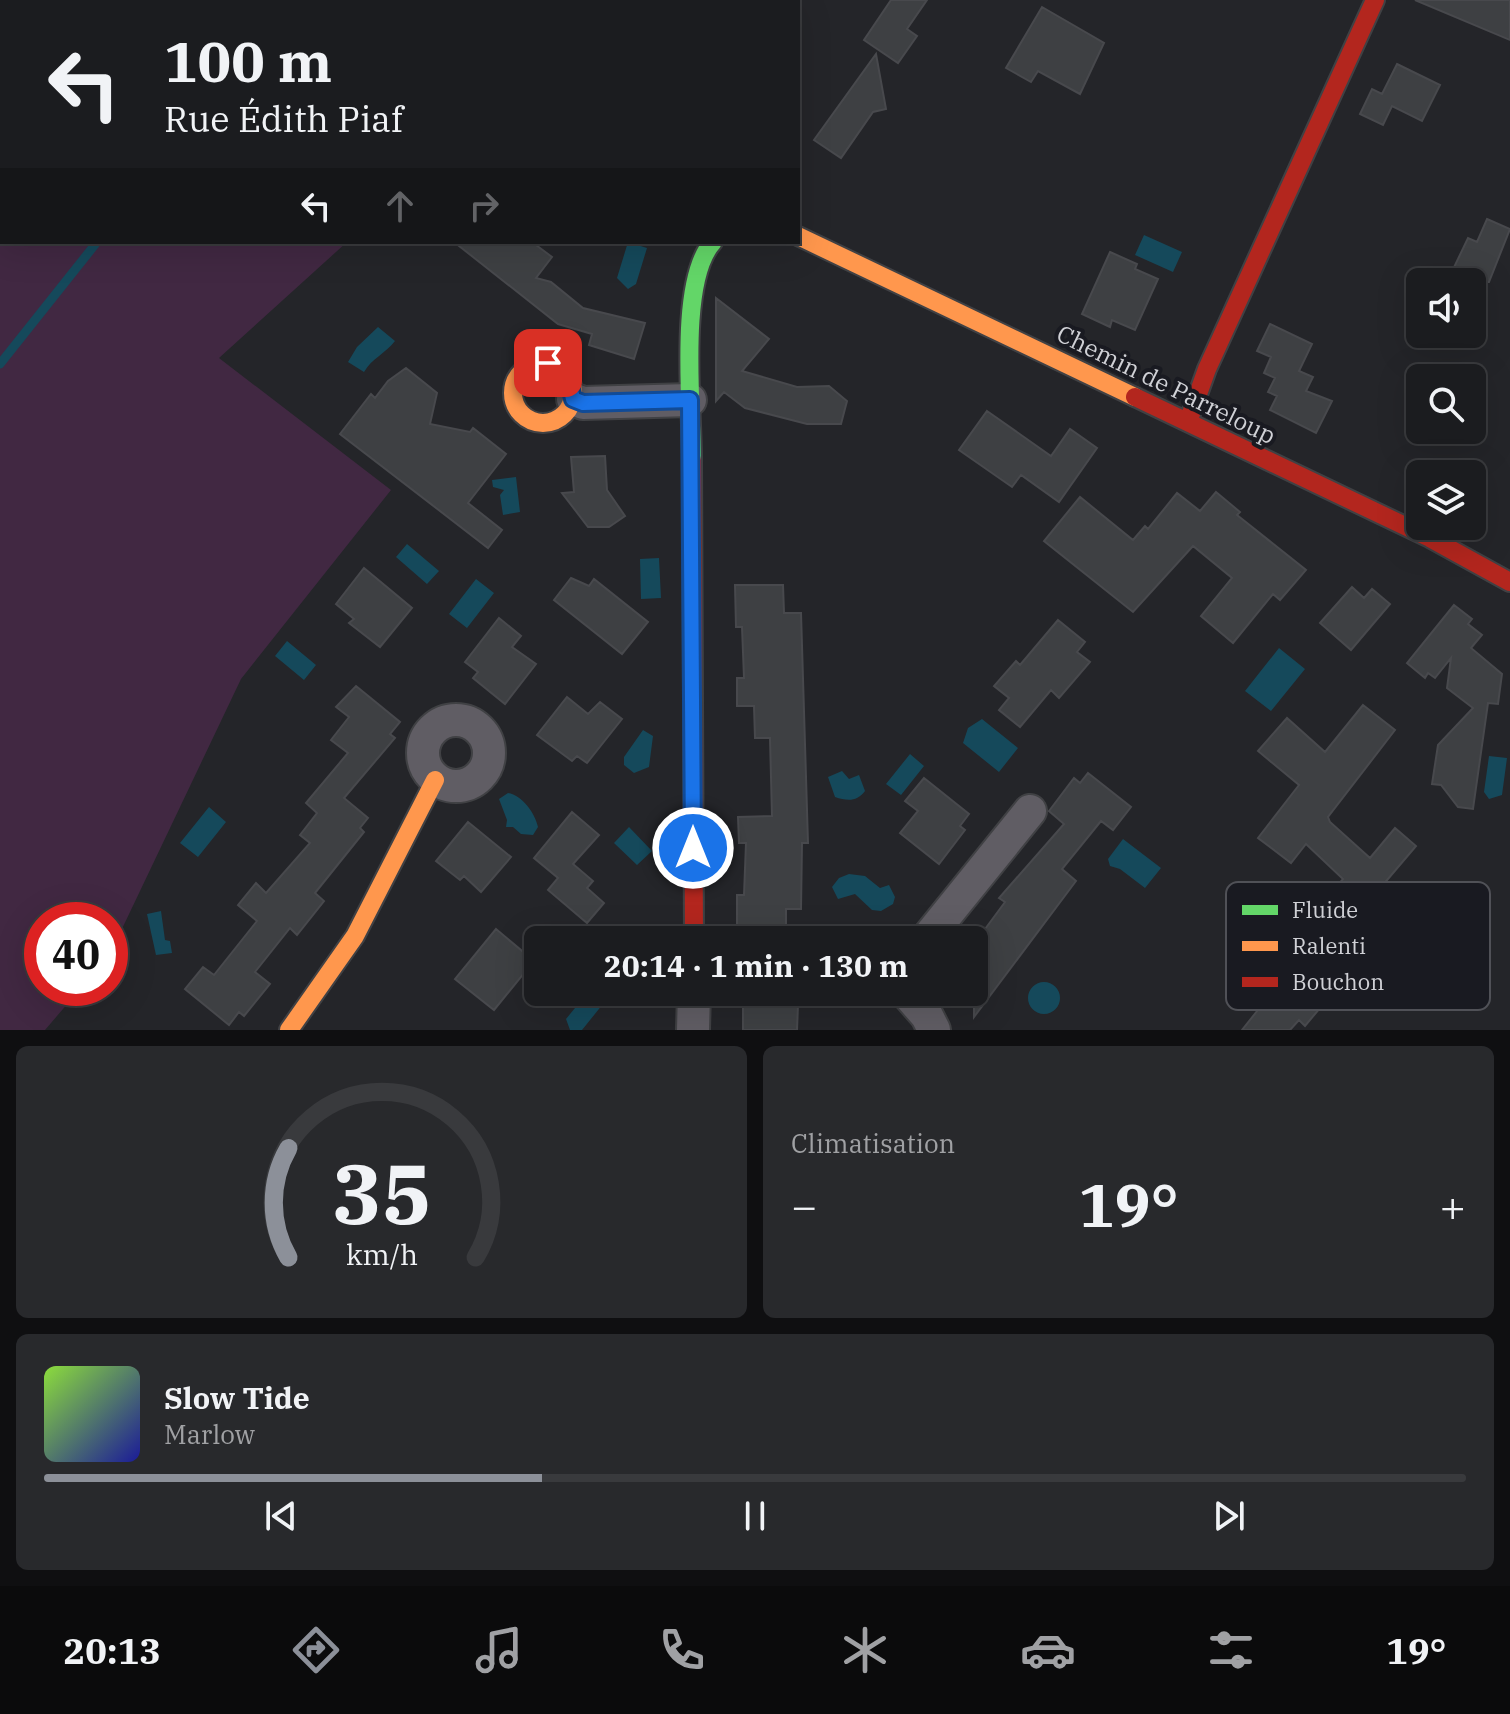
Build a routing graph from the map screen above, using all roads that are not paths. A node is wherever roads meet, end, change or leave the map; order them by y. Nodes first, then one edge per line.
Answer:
1 (1375, 0) edge
2 (800, 237) edge
3 (711, 244) edge
4 (573, 399) dead end
5 (690, 400) junction
6 (1188, 422) junction
7 (1510, 582) edge
8 (435, 780) dead end
9 (1030, 811) dead end
10 (694, 926) edge
11 (937, 926) edge
12 (694, 1006) edge
13 (918, 1006) edge
14 (289, 1030) edge
15 (693, 1030) edge
16 (934, 1030) edge

1 - 6 street
2 - 6 street, Chemin de Parreloup
3 - 5 street
4 - 5 street
5 - 10 street
6 - 7 street, Chemin de Parreloup
8 - 14 street
9 - 11 street
12 - 15 street
13 - 16 street

